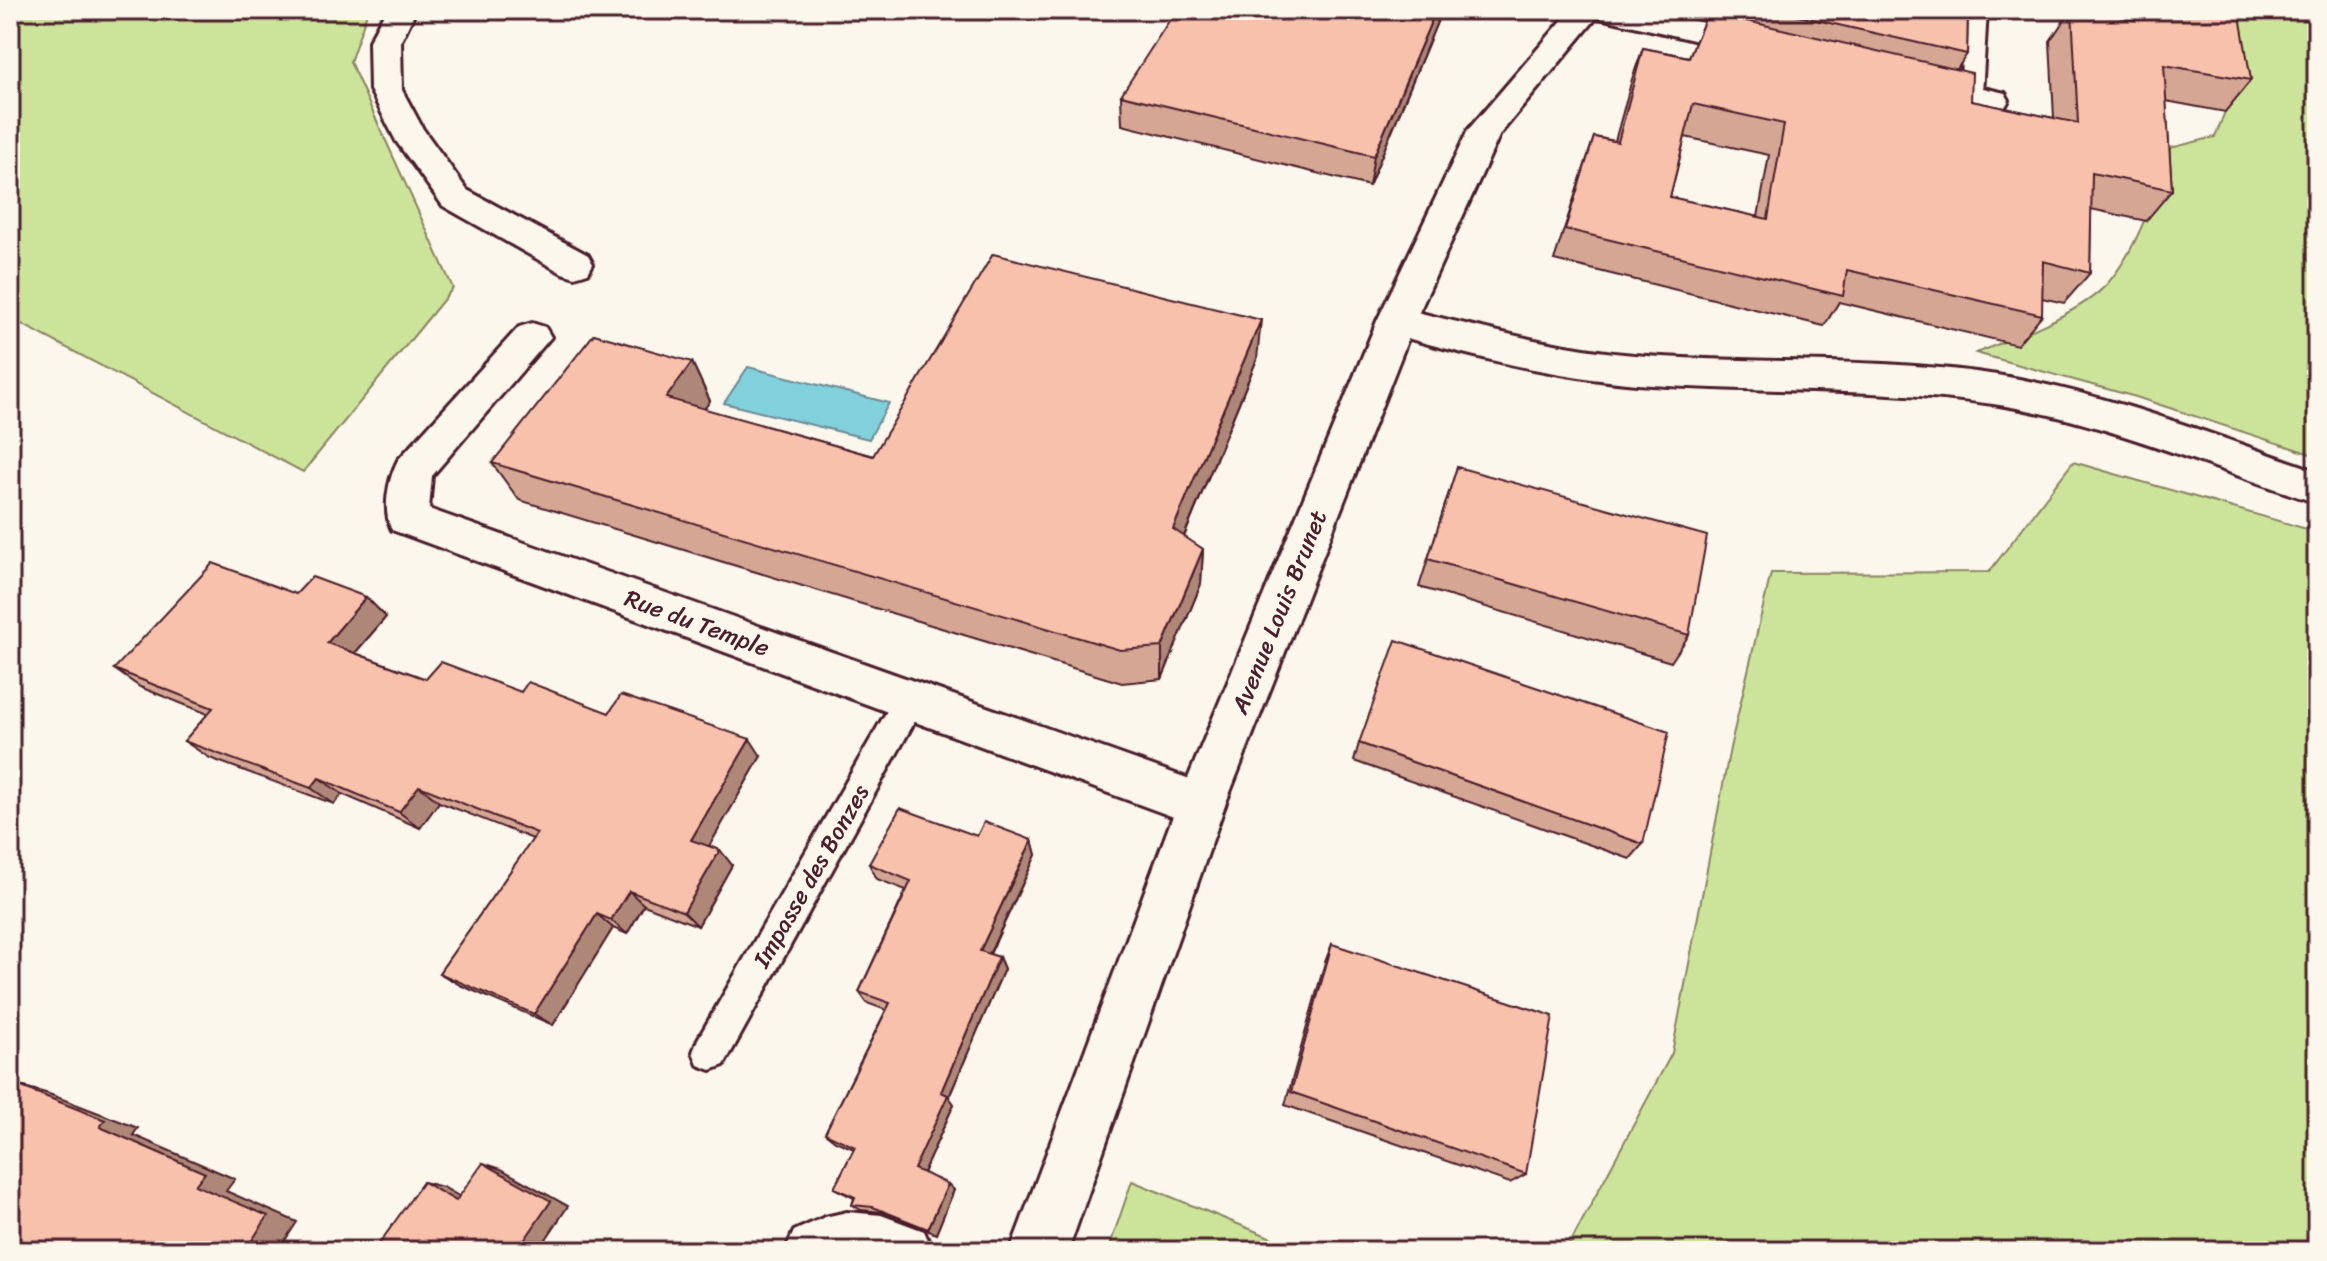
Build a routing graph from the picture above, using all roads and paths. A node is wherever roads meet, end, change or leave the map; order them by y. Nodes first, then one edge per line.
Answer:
1 (401, 10) edge
2 (1588, 10) edge
3 (1607, 10) edge
4 (1976, 10) edge
5 (1789, 53) edge
6 (1880, 74) edge
7 (1982, 98) joint
8 (575, 264) dead end
9 (1396, 321) junction
10 (532, 337) dead end
11 (2317, 487) edge
12 (910, 700) junction
13 (1201, 805) junction
14 (711, 1052) dead end
15 (814, 1251) edge
16 (904, 1251) edge
17 (1039, 1251) edge

1 - 8 street
2 - 9 street, Avenue Louis Brunet
3 - 5 street
4 - 7 lane
6 - 7 street
9 - 11 street
9 - 13 street, Avenue Louis Brunet
10 - 12 street, Rue du Temple
12 - 13 street, Rue du Temple
12 - 14 lane, Impasse des Bonzes
13 - 17 street, Avenue Louis Brunet
15 - 16 street

